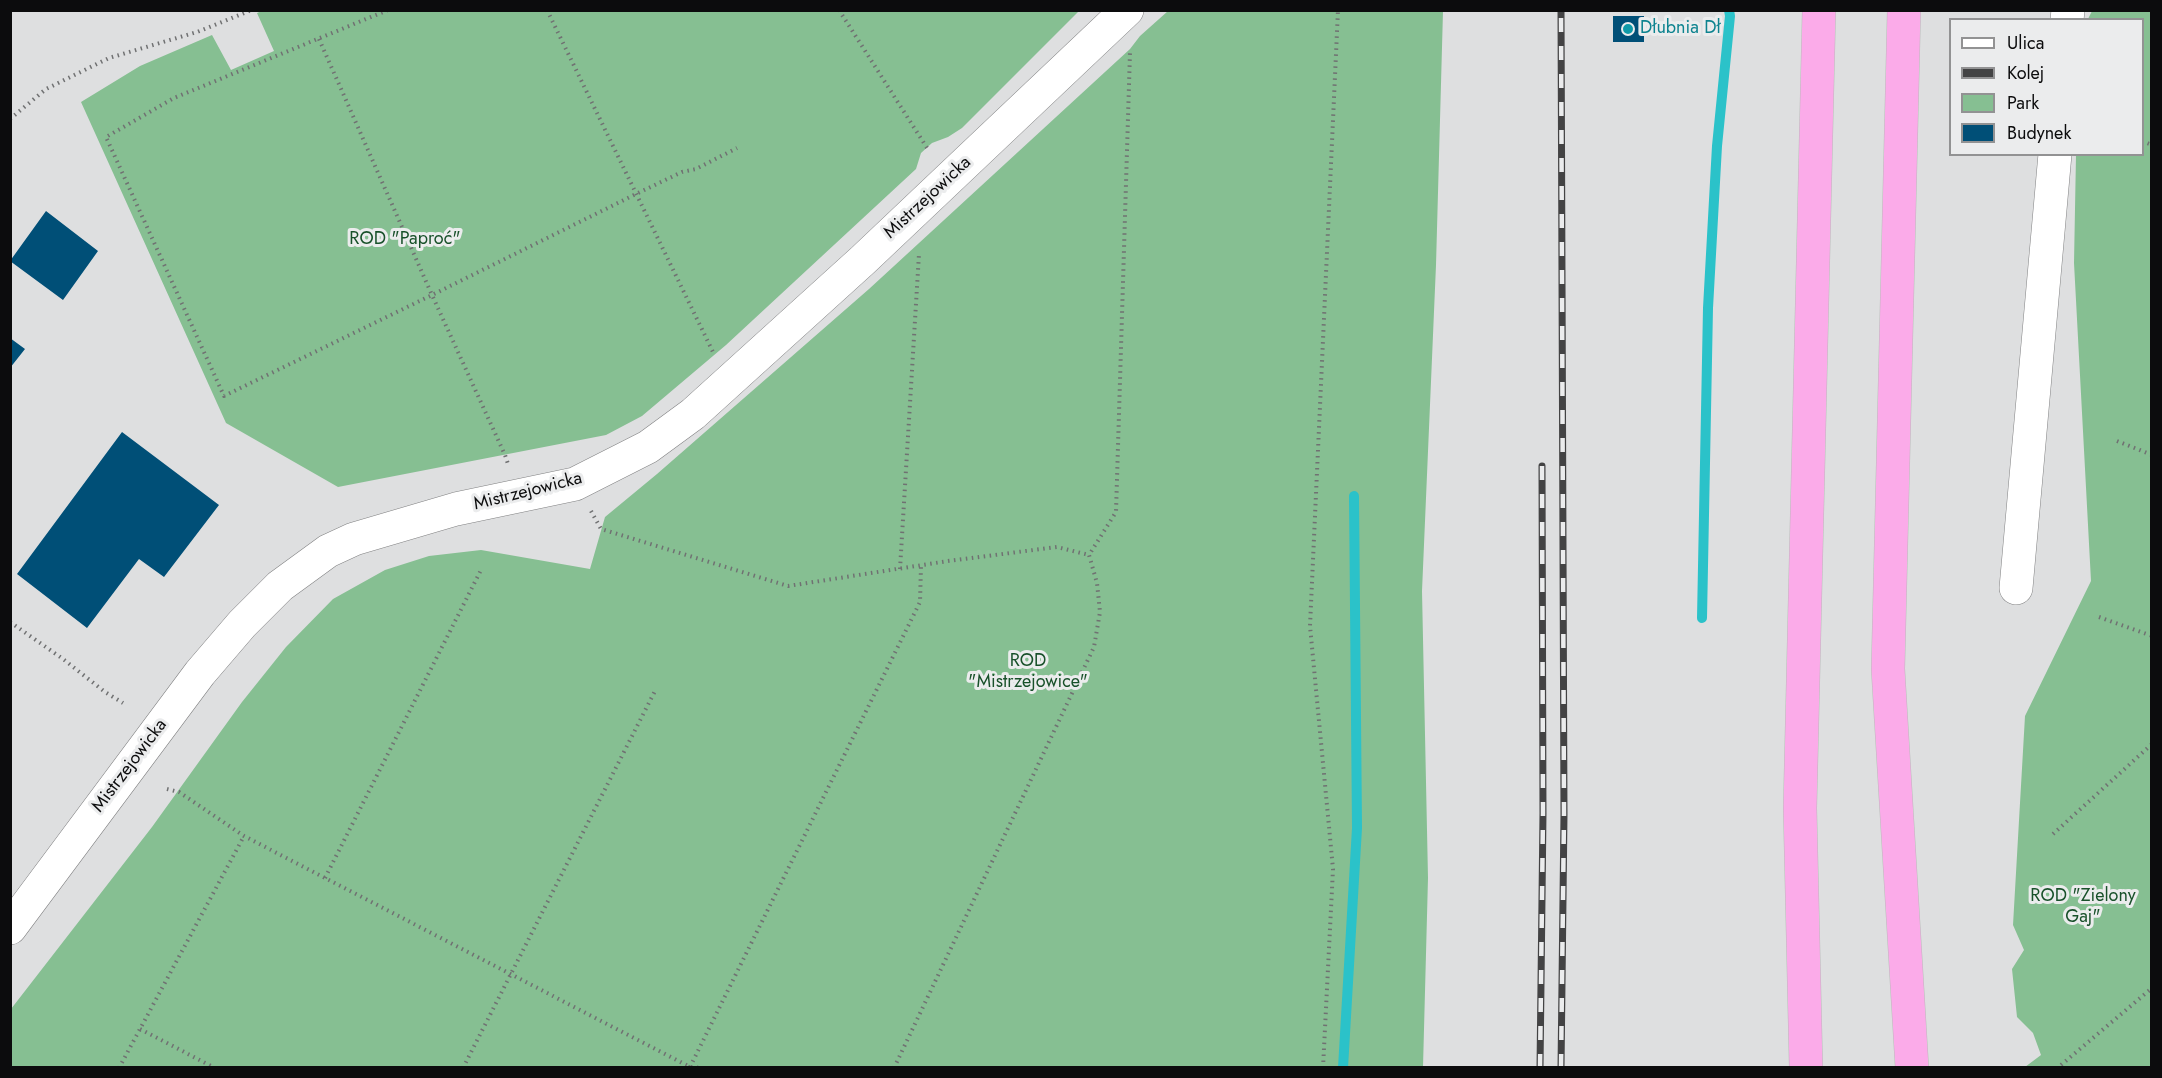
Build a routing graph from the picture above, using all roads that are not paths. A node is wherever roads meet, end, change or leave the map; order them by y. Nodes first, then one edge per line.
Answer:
1 (1819, 10) edge
2 (1904, 10) edge
3 (1118, 19) edge
4 (2055, 156) edge
5 (2016, 588) dead end
6 (10, 928) edge
7 (1806, 1068) edge
8 (1912, 1068) edge

1 - 7 highway
2 - 8 highway
3 - 6 street, Mistrzejowicka
4 - 5 street

